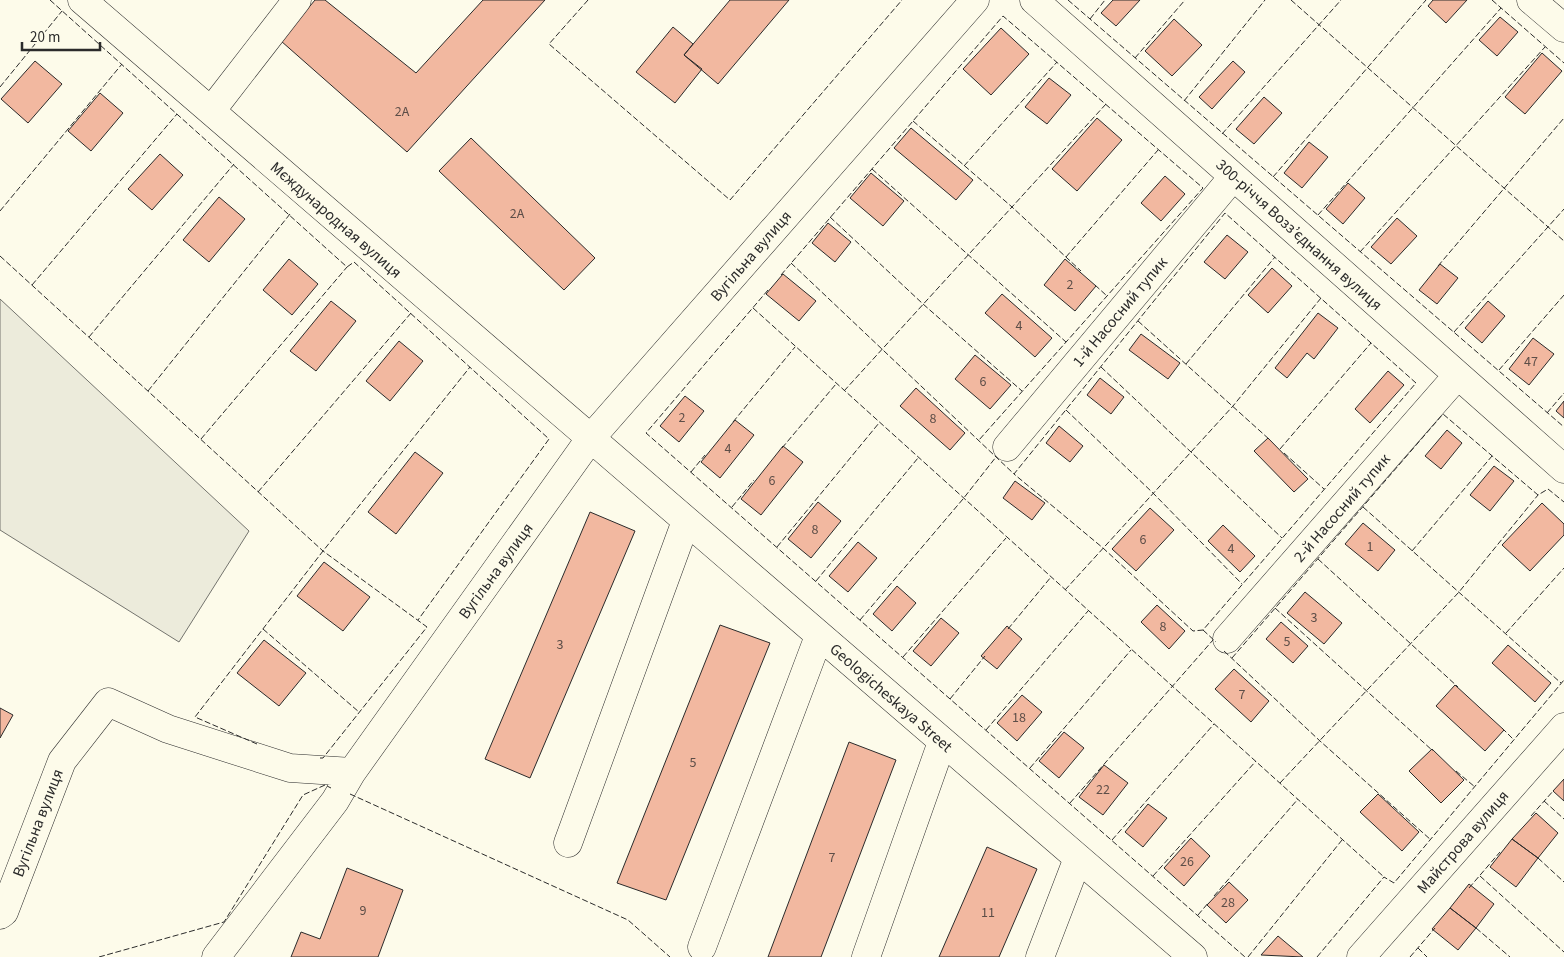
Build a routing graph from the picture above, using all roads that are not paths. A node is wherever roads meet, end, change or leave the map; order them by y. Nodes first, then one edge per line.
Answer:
1 (82, 0) edge
2 (296, 0) edge
3 (975, 0) edge
4 (1034, 0) edge
5 (1531, 0) edge
6 (1564, 28) edge
7 (210, 111) junction
8 (1233, 177) junction
9 (1457, 376) junction
10 (590, 439) junction
11 (1007, 447) dead end
12 (1564, 469) edge
13 (686, 522) junction
14 (819, 636) junction
15 (1227, 639) dead end
16 (1564, 727) edge
17 (942, 742) junction
18 (352, 772) junction
19 (568, 843) dead end
20 (1078, 858) junction
21 (0, 915) edge
22 (702, 947) dead end
23 (216, 957) edge
24 (866, 957) edge
25 (1040, 957) edge
26 (1193, 957) edge
27 (1362, 957) edge

1 - 7 street, Мєждународная вулиця
2 - 7 street
3 - 10 street, Вугільна вулиця
4 - 8 street, 300-річчя Возз’єднання вулиця
5 - 6 street
7 - 10 street, Мєждународная вулиця
8 - 9 street, 300-річчя Возз’єднання вулиця
8 - 11 street, 1-й Насосний тупик
9 - 12 street, 300-річчя Возз’єднання вулиця
9 - 15 street, 2-й Насосний тупик
10 - 13 street, Geologicheskaya Street
10 - 18 street, Вугільна вулиця
13 - 14 street, Geologicheskaya Street
13 - 19 street
14 - 17 street, Geologicheskaya Street
14 - 22 street
16 - 27 street, Майстрова вулиця
17 - 20 street, Geologicheskaya Street
17 - 24 street
18 - 21 street, Вугільна вулиця
18 - 23 street
20 - 25 street
20 - 26 street, Geologicheskaya Street

